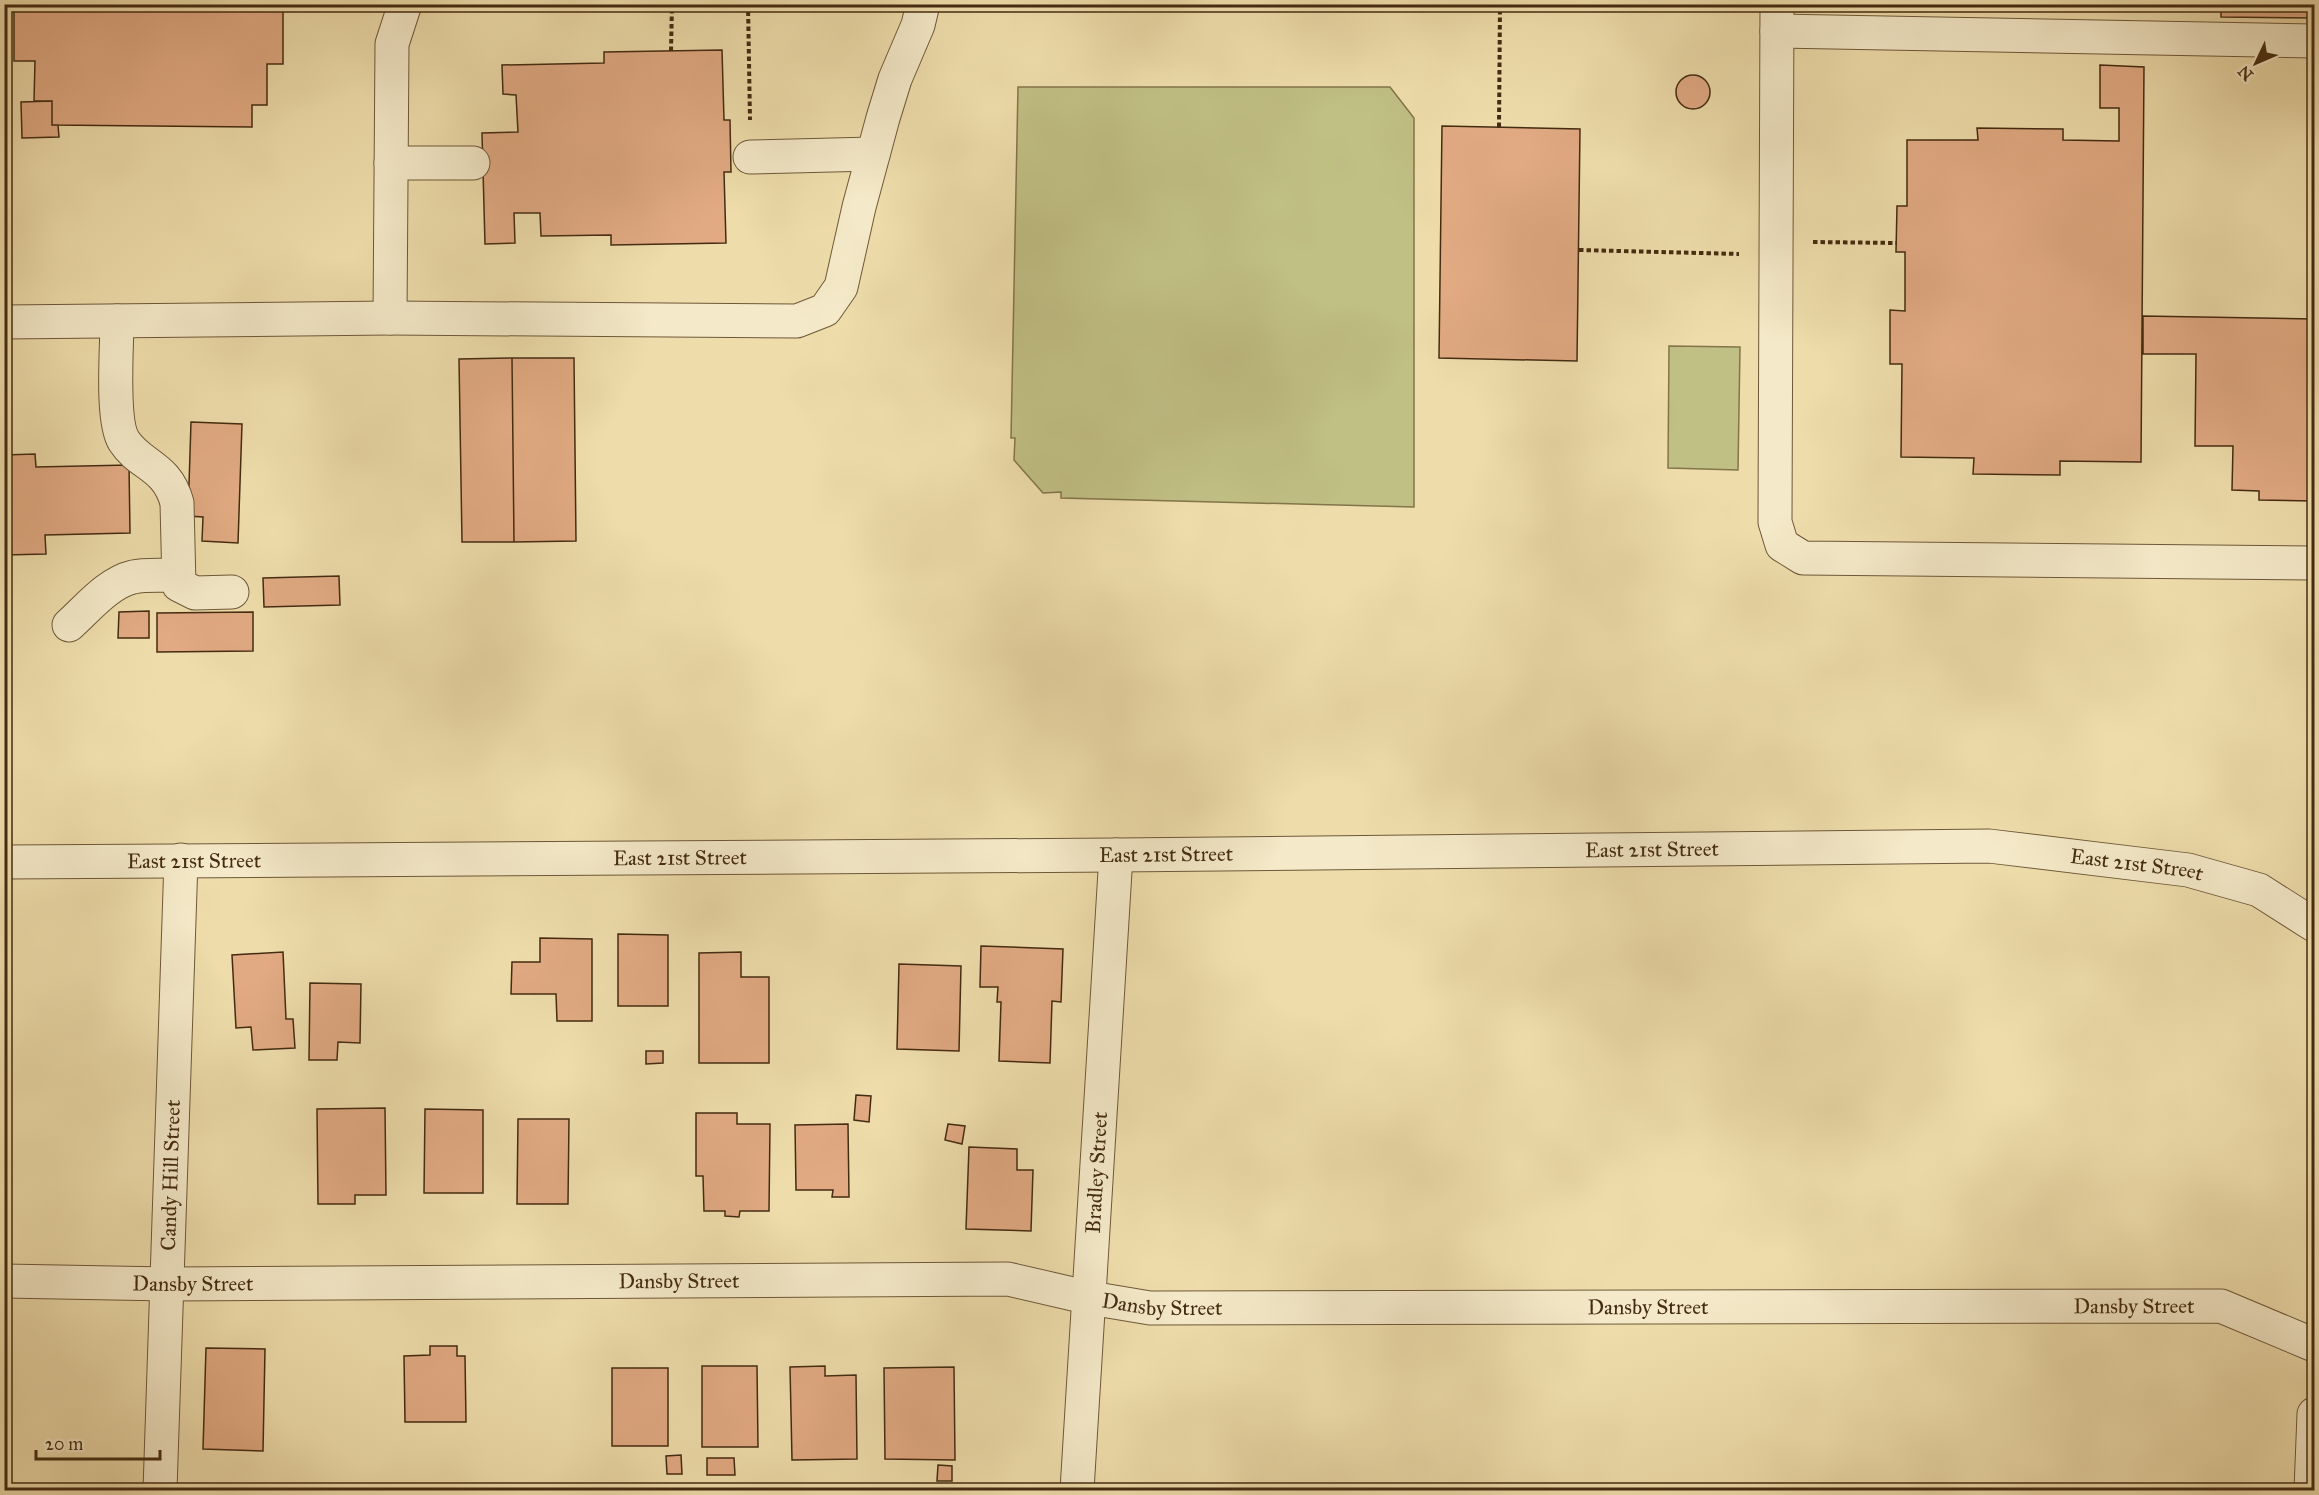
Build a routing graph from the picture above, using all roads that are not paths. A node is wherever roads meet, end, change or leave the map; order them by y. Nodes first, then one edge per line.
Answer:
1 (405, 4) edge
2 (923, 4) edge
3 (1777, 18) edge
4 (2314, 41) edge
5 (873, 154) junction
6 (750, 157) road end
7 (391, 164) junction
8 (473, 164) dead end
9 (390, 318) junction
10 (117, 321) junction
11 (4, 322) edge
12 (2314, 563) edge
13 (176, 576) junction
14 (232, 592) dead end
15 (69, 626) dead end
16 (1116, 855) junction
17 (181, 860) junction
18 (4, 862) edge
19 (2314, 925) edge
20 (4, 1281) edge
21 (168, 1284) junction
22 (1090, 1298) junction
23 (2314, 1345) edge
24 (2314, 1414) edge
25 (160, 1491) edge
26 (1077, 1491) edge
27 (2311, 1491) edge

1 - 7 street
2 - 5 street
3 - 4 street
3 - 12 street
5 - 6 street
5 - 9 street
7 - 8 street
7 - 9 street
9 - 10 street
10 - 11 street
10 - 13 street
13 - 14 street
13 - 15 street
16 - 17 street, East 21st Street
16 - 19 street, East 21st Street
16 - 22 street, Bradley Street
17 - 18 street, East 21st Street
17 - 21 street, Candy Hill Street
20 - 21 street, Dansby Street
21 - 22 street, Dansby Street
21 - 25 street, Candy Hill Street
22 - 23 street, Dansby Street
22 - 26 street, Bradley Street
24 - 27 street

